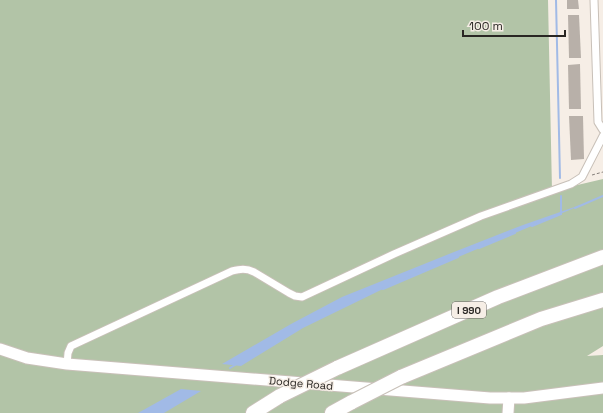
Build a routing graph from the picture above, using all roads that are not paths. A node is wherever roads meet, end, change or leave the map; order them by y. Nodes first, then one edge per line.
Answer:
1 (594, 0) edge
2 (600, 58) edge
3 (603, 130) edge
4 (603, 136) edge
5 (603, 257) edge
6 (602, 301) edge
7 (0, 349) edge
8 (66, 364) junction
9 (603, 388) edge
10 (509, 398) junction
11 (253, 413) edge
12 (332, 413) edge
13 (508, 413) edge

1 - 2 street
2 - 3 street
4 - 8 street
5 - 11 highway, I 990, bridge
6 - 12 highway, bridge
7 - 8 street, Dodge Road
8 - 10 street, Dodge Road
9 - 10 street, Dodge Road
10 - 13 street

